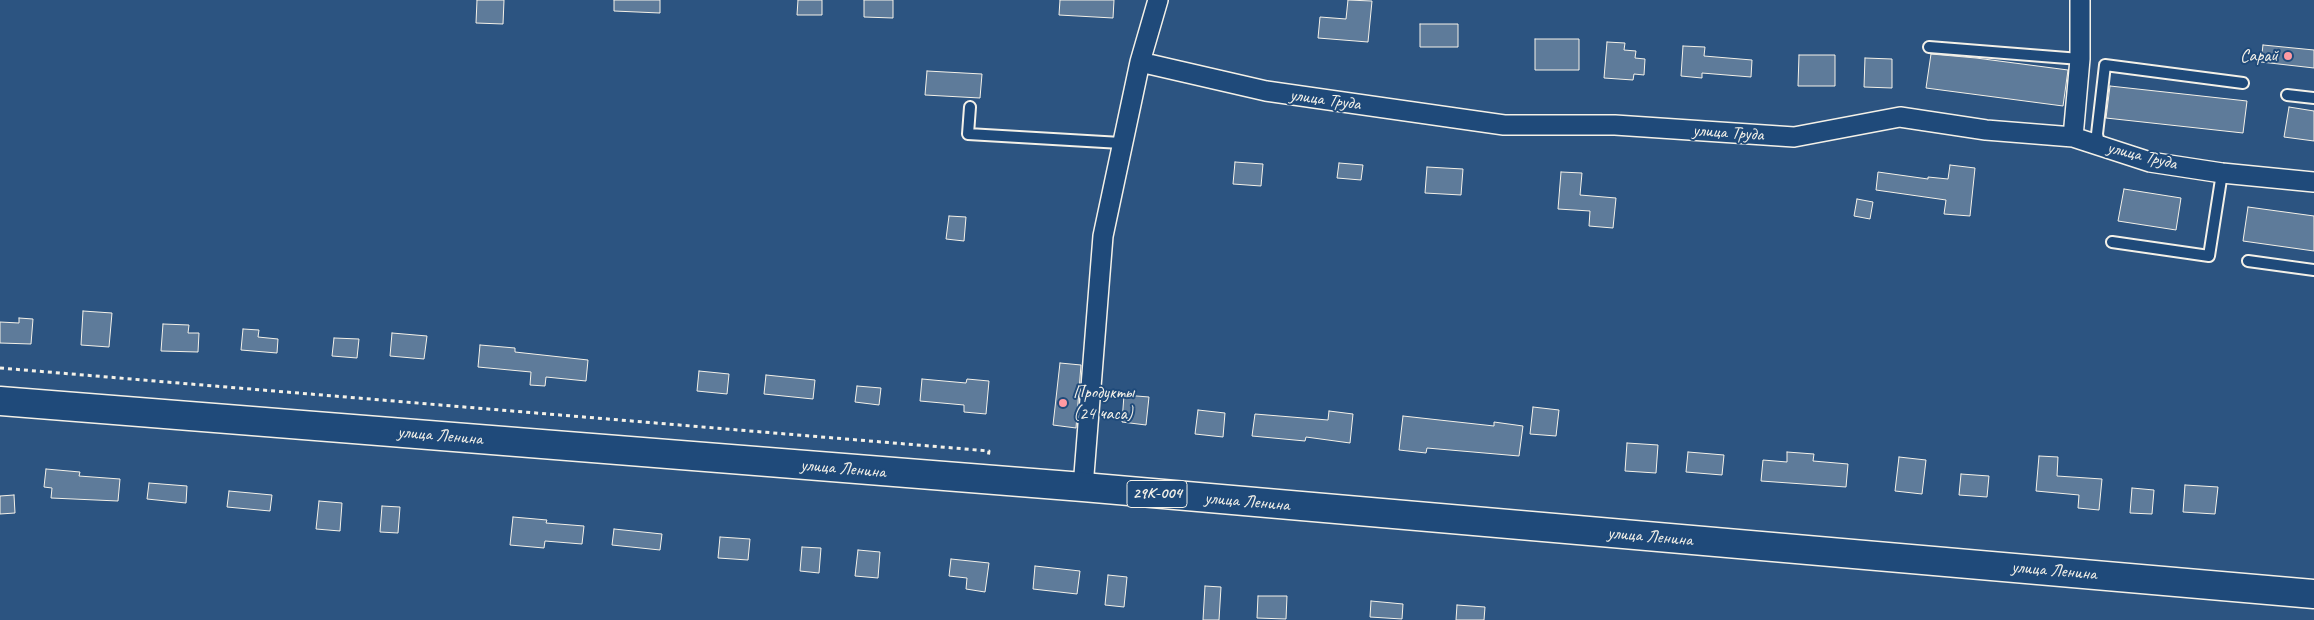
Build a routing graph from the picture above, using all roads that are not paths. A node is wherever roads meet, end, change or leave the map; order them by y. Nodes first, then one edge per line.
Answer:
1 (1158, 0) edge
2 (2079, 0) edge
3 (1929, 47) dead end
4 (2080, 59) junction
5 (1140, 62) junction
6 (2243, 83) dead end
7 (2288, 95) dead end
8 (2314, 98) edge
9 (970, 107) dead end
10 (2073, 137) junction
11 (1121, 144) junction
12 (2099, 146) junction
13 (2222, 173) junction
14 (2314, 182) edge
15 (2112, 242) dead end
16 (2248, 261) dead end
17 (2314, 270) edge
18 (0, 401) edge
19 (1083, 487) junction
20 (2314, 594) edge

1 - 5 street
2 - 4 street
3 - 4 lane
4 - 10 street
5 - 10 street, улица Труда
5 - 11 street
6 - 12 lane
7 - 8 lane
9 - 11 lane
10 - 12 street, улица Труда
11 - 19 street
12 - 13 street, улица Труда
13 - 14 street, улица Труда
13 - 15 lane
16 - 17 lane
18 - 19 main road, улица Ленина / 29К-004
19 - 20 main road, улица Ленина / 29К-004

